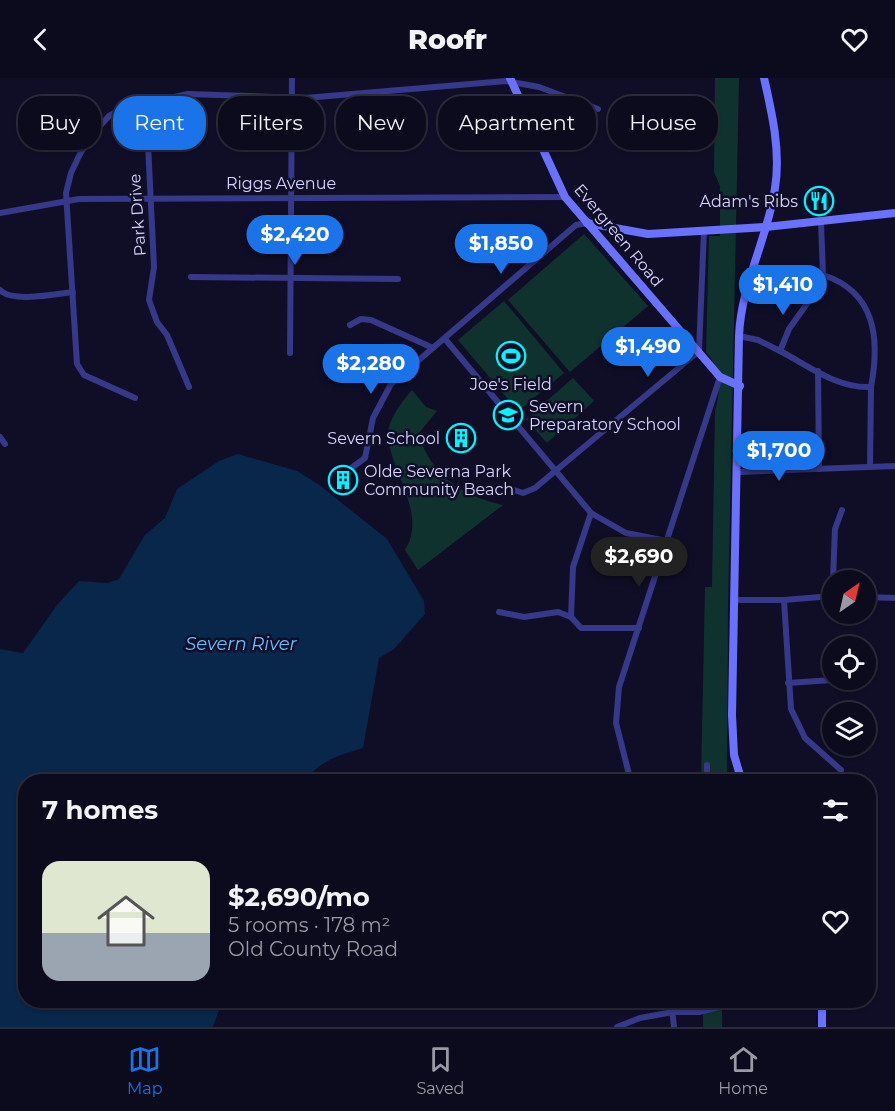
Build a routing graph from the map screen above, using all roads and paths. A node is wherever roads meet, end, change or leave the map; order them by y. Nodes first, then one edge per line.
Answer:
1 (292, 78) edge
2 (764, 78) edge
3 (510, 80) edge
4 (180, 96) edge
5 (243, 96) edge
6 (291, 96) edge
7 (324, 96) edge
8 (598, 109) dead end
9 (113, 114) edge
10 (147, 150) edge
11 (290, 150) edge
12 (564, 197) junction
13 (149, 198) junction
14 (290, 198) junction
15 (66, 200) junction
16 (0, 213) edge
17 (895, 213) edge
18 (821, 222) junction
19 (587, 223) junction
20 (766, 227) junction
21 (704, 230) junction
22 (823, 274) junction
23 (191, 277) dead end
24 (291, 277) junction
25 (398, 279) dead end
26 (0, 290) edge
27 (73, 292) junction
28 (350, 325) dead end
29 (739, 336) junction
30 (445, 339) junction
31 (433, 348) junction
32 (699, 351) junction
33 (780, 351) junction
34 (290, 353) dead end
35 (818, 371) junction
36 (720, 377) junction
37 (740, 386) junction
38 (189, 387) dead end
39 (872, 387) junction
40 (135, 398) dead end
41 (0, 437) edge
42 (5, 444) dead end
43 (895, 466) edge
44 (870, 467) junction
45 (350, 469) dead end
46 (819, 469) junction
47 (557, 470) junction
48 (738, 472) junction
49 (514, 490) dead end
50 (842, 510) dead end
51 (591, 513) junction
52 (667, 541) junction
53 (833, 570) edge
54 (822, 597) edge
55 (876, 597) edge
56 (895, 598) edge
57 (734, 600) junction
58 (784, 600) junction
59 (499, 612) dead end
60 (571, 617) junction
61 (639, 628) junction
62 (822, 681) edge
63 (788, 684) junction
64 (707, 765) dead end
65 (841, 770) dead end
66 (629, 774) edge
67 (707, 774) edge
68 (740, 774) edge
69 (672, 1008) edge
70 (715, 1008) edge
71 (822, 1008) edge
72 (673, 1012) junction
73 (617, 1027) edge
74 (674, 1027) edge
75 (822, 1027) edge

1 - 6 street
2 - 20 street
3 - 7 street
3 - 8 street
3 - 12 street, Evergreen Road
4 - 5 street
9 - 15 street
10 - 13 street, Park Drive
11 - 14 street
12 - 14 street, Riggs Avenue
12 - 19 street, Evergreen Road
13 - 14 street, Riggs Avenue
13 - 15 street, Riggs Avenue
13 - 38 street, Park Drive
14 - 24 street
15 - 16 street, Riggs Avenue
15 - 27 street
17 - 18 street
18 - 20 street
18 - 22 street
19 - 21 street
19 - 30 street
19 - 32 street, Evergreen Road
20 - 21 street
20 - 29 street
21 - 32 street
22 - 33 street
22 - 39 street
23 - 24 street
24 - 25 street
24 - 34 street
26 - 27 street
27 - 40 street
28 - 31 street
29 - 33 street
29 - 37 street
30 - 31 street
30 - 47 street
31 - 45 street
32 - 36 street, Evergreen Road
32 - 47 street
33 - 35 street
35 - 39 street
35 - 46 street
36 - 37 street, Evergreen Road
36 - 52 street
37 - 48 street
39 - 44 street
41 - 42 street
43 - 44 street
44 - 46 street
46 - 48 street
47 - 49 street
47 - 51 street
48 - 57 street
50 - 53 street
51 - 52 street
51 - 60 street
52 - 61 street
54 - 58 street
55 - 56 street
57 - 58 street
57 - 68 street
58 - 63 street
59 - 60 street
60 - 61 street
61 - 66 street
62 - 63 street
63 - 65 street
64 - 67 street
69 - 72 street
70 - 72 street
71 - 75 street
72 - 73 street
72 - 74 street

